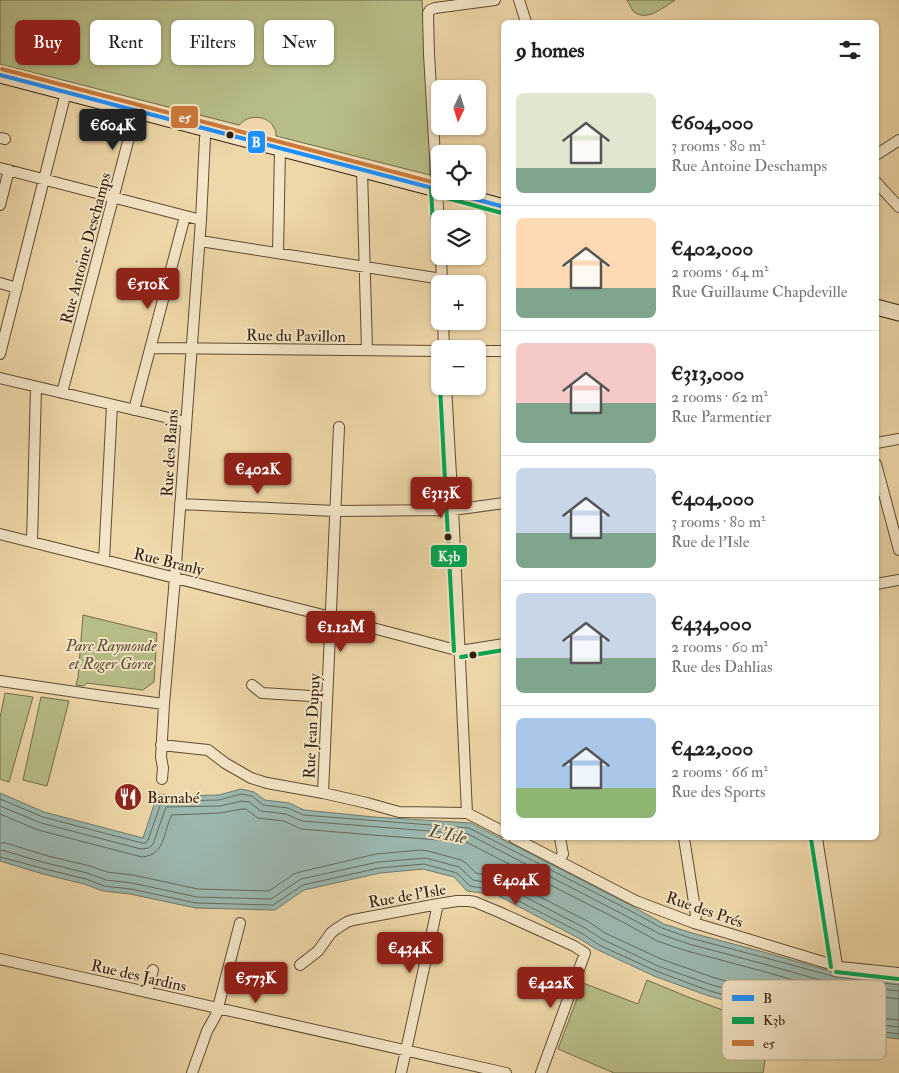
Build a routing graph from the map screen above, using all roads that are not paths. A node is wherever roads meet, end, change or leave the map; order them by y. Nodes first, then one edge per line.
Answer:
1 (495, 0) edge
2 (519, 0) edge
3 (525, 20) edge
4 (0, 75) edge
5 (66, 92) junction
6 (136, 111) junction
7 (207, 129) junction
8 (899, 140) edge
9 (437, 145) edge
10 (280, 149) junction
11 (879, 153) edge
12 (5, 169) edge
13 (362, 170) junction
14 (44, 179) junction
15 (879, 185) edge
16 (431, 187) edge
17 (113, 197) junction
18 (478, 200) edge
19 (0, 205) edge
20 (501, 206) edge
21 (899, 207) edge
22 (185, 216) junction
23 (201, 220) junction
24 (200, 241) junction
25 (278, 253) junction
26 (365, 267) junction
27 (431, 279) edge
28 (0, 283) edge
29 (17, 288) junction
30 (879, 308) edge
31 (899, 313) edge
32 (152, 348) junction
33 (192, 348) junction
34 (367, 350) junction
35 (431, 351) edge
36 (486, 351) edge
37 (501, 351) edge
38 (0, 354) edge
39 (0, 378) edge
40 (36, 387) junction
41 (62, 393) junction
42 (447, 395) edge
43 (112, 405) junction
44 (134, 410) junction
45 (186, 422) junction
46 (339, 427) dead end
47 (899, 438) edge
48 (879, 442) edge
49 (879, 475) edge
50 (501, 503) edge
51 (180, 504) junction
52 (453, 510) junction
53 (335, 511) junction
54 (0, 534) edge
55 (32, 542) junction
56 (898, 545) edge
57 (104, 560) junction
58 (175, 578) junction
59 (899, 580) edge
60 (879, 583) edge
61 (330, 617) junction
62 (501, 644) edge
63 (460, 651) junction
64 (0, 681) edge
65 (252, 685) dead end
66 (327, 697) junction
67 (164, 704) junction
68 (162, 745) junction
69 (162, 779) dead end
70 (323, 793) junction
71 (467, 813) junction
72 (501, 830) edge
73 (518, 840) edge
74 (560, 840) edge
75 (684, 840) edge
76 (817, 840) edge
77 (559, 860) junction
78 (438, 904) junction
79 (240, 923) dead end
80 (694, 924) junction
81 (0, 959) edge
82 (300, 965) dead end
83 (837, 966) junction
84 (153, 970) dead end
85 (899, 973) edge
86 (147, 992) junction
87 (218, 1008) junction
88 (406, 1050) junction
89 (192, 1073) edge
90 (401, 1073) edge
91 (506, 1073) edge
92 (541, 1073) edge

1 - 9 street
2 - 3 street
4 - 5 main road
5 - 6 main road
5 - 14 street
6 - 7 main road
6 - 17 street, Rue Antoine Deschamps
7 - 10 main road
7 - 23 street, Rue des Bains
8 - 11 street
10 - 13 main road
10 - 25 street
12 - 14 street
12 - 19 street
13 - 16 main road
13 - 26 street
14 - 17 street
14 - 29 street
15 - 21 street
17 - 22 street
17 - 41 street, Rue Antoine Deschamps
18 - 20 main road
22 - 23 street
22 - 32 street
23 - 24 street, Rue des Bains
24 - 25 street
24 - 33 street, Rue des Bains
25 - 26 street
26 - 27 street
26 - 34 street
28 - 29 street
29 - 38 street
30 - 31 main road
32 - 33 street, Rue du Pavillon
32 - 44 street
33 - 34 street, Rue du Pavillon
33 - 45 street, Rue des Bains
34 - 35 street, Rue du Pavillon
36 - 37 street
39 - 40 street
40 - 41 street
40 - 55 street
41 - 43 street
42 - 52 street
43 - 44 street
43 - 57 street
44 - 45 street
45 - 51 street, Rue des Bains
46 - 53 street, Rue Jean Dupuy
47 - 48 street
49 - 56 street
50 - 52 street
51 - 53 street
51 - 58 street, Rue des Bains
52 - 53 street
52 - 63 street
53 - 61 street, Rue Jean Dupuy
54 - 55 street, Rue Branly
55 - 57 street, Rue Branly
57 - 58 street, Rue Branly
58 - 61 street, Rue Branly
58 - 67 street, Rue des Bains
59 - 60 street
61 - 63 street, Rue Branly
61 - 66 street, Rue Jean Dupuy
62 - 63 street
63 - 71 street
64 - 67 street
65 - 66 street
66 - 70 street, Rue Jean Dupuy
67 - 68 street, Rue des Bains
68 - 69 street, Rue des Bains
68 - 70 street
70 - 71 street
71 - 72 street
73 - 77 street, Rue des Prés
74 - 77 street
75 - 80 street
76 - 83 street
77 - 80 street, Rue des Prés
78 - 82 street, Rue de l'Isle
78 - 88 street
78 - 92 street, Rue de l'Isle
79 - 87 street
80 - 83 street, Rue des Prés
81 - 86 street, Rue des Jardins
83 - 85 street, Rue des Prés
84 - 86 street
86 - 87 street, Rue des Jardins
87 - 88 street, Rue des Jardins
87 - 89 street
88 - 90 street
88 - 91 street, Rue des Jardins

